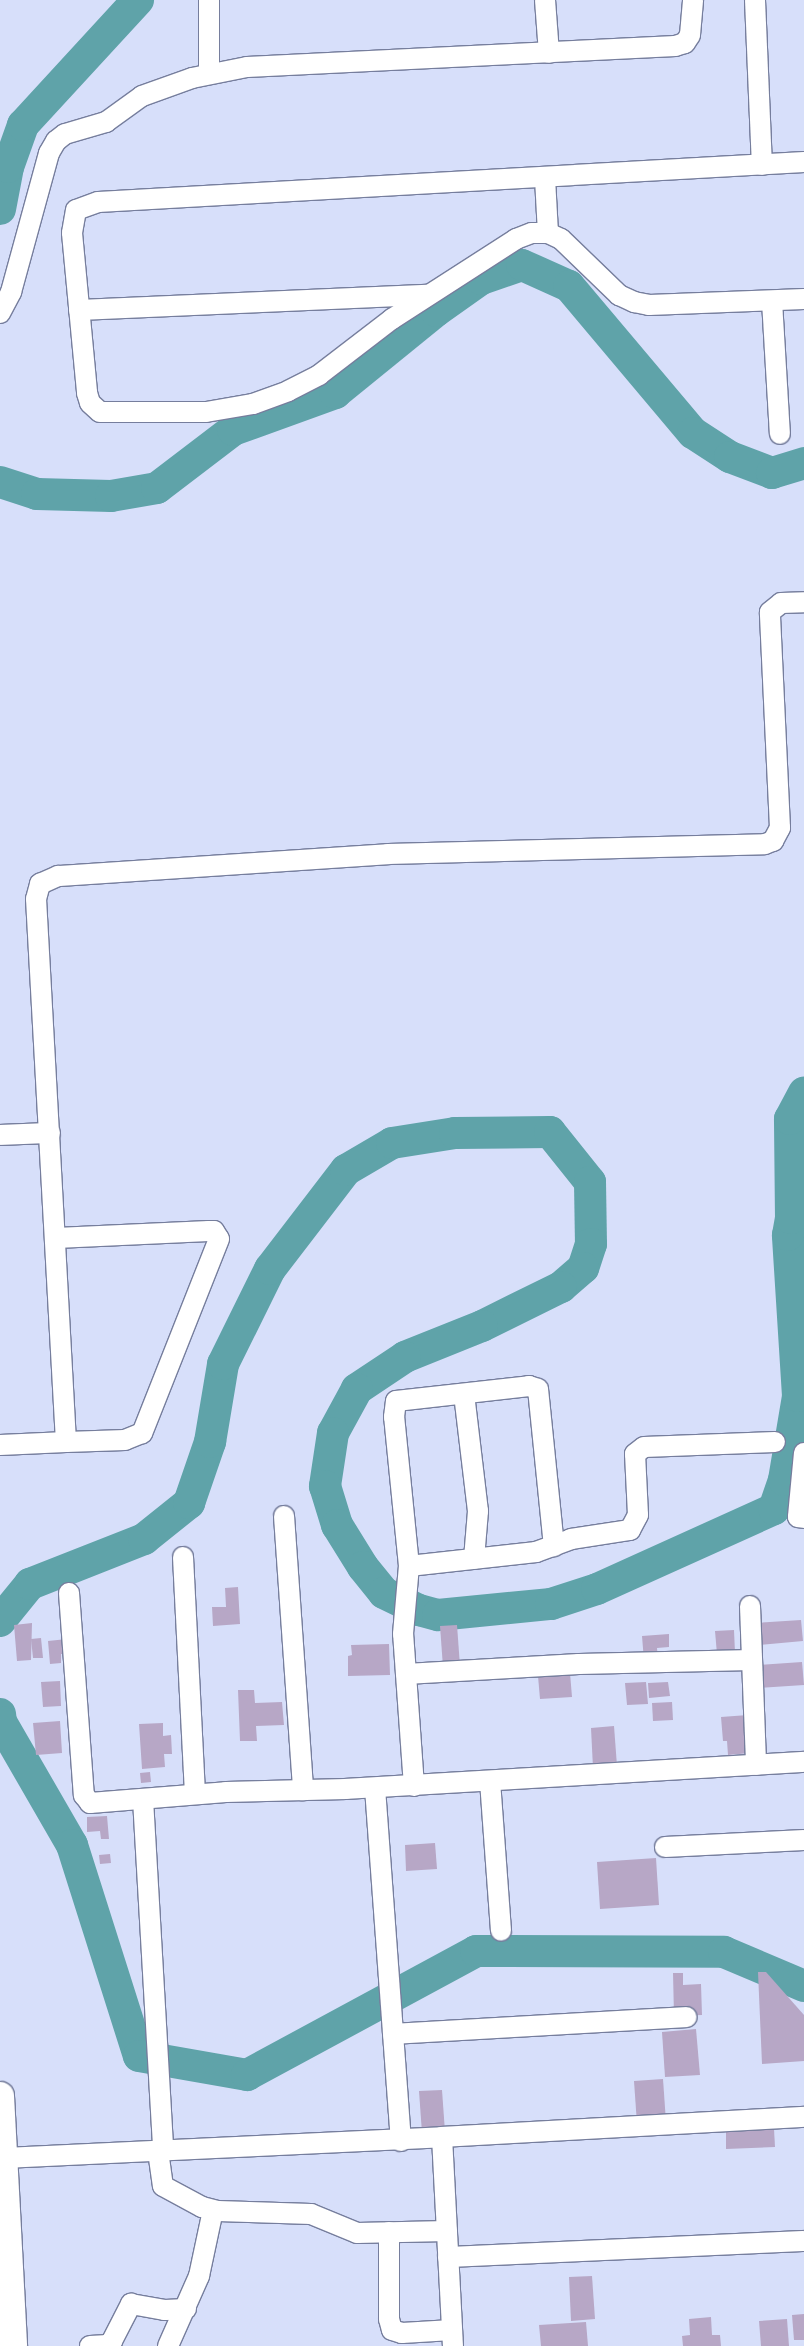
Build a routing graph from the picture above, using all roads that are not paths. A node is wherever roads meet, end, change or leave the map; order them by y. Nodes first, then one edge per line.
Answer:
1 (209, 0) edge
2 (545, 0) edge
3 (693, 0) edge
4 (755, 0) edge
5 (549, 53) junction
6 (209, 73) junction
7 (804, 162) edge
8 (762, 165) junction
9 (545, 178) junction
10 (548, 232) junction
11 (430, 295) junction
12 (804, 299) edge
13 (772, 301) junction
14 (79, 310) junction
15 (0, 313) edge
16 (780, 434) dead end
17 (804, 602) edge
18 (50, 1133) junction
19 (0, 1135) edge
20 (56, 1238) junction
21 (464, 1394) junction
22 (66, 1442) junction
23 (775, 1442) dead end
24 (0, 1444) edge
25 (804, 1453) edge
26 (284, 1516) dead end
27 (804, 1518) edge
28 (554, 1546) junction
29 (183, 1557) dead end
30 (474, 1559) junction
31 (409, 1566) junction
32 (69, 1593) dead end
33 (750, 1606) dead end
34 (752, 1660) junction
35 (406, 1674) junction
36 (804, 1762) edge
37 (756, 1765) junction
38 (490, 1781) junction
39 (414, 1786) junction
40 (375, 1788) junction
41 (303, 1790) junction
42 (195, 1794) junction
43 (143, 1799) junction
44 (804, 1840) edge
45 (665, 1847) dead end
46 (501, 1931) dead end
47 (687, 2017) dead end
48 (393, 2032) junction
49 (0, 2096) edge
50 (804, 2117) edge
51 (442, 2137) junction
52 (401, 2141) junction
53 (160, 2151) junction
54 (3, 2158) junction
55 (213, 2210) junction
56 (447, 2231) junction
57 (389, 2232) junction
58 (804, 2241) edge
59 (448, 2257) junction
60 (186, 2309) junction
61 (452, 2338) edge
62 (13, 2346) edge
63 (90, 2346) edge
64 (168, 2346) edge

1 - 6 street
2 - 5 street
3 - 5 street
4 - 8 street
5 - 6 street
6 - 15 street
7 - 8 street
8 - 9 street
9 - 10 street
9 - 14 street
10 - 11 street
10 - 13 street
11 - 14 street
11 - 14 street
12 - 13 street
13 - 16 street
17 - 18 street
18 - 19 street
18 - 20 street
20 - 22 street
20 - 22 street
21 - 28 street
21 - 30 street
21 - 31 street
22 - 24 street
23 - 28 street
25 - 27 street
26 - 41 street
28 - 30 street
29 - 42 street
30 - 31 street
31 - 35 street
32 - 43 street
33 - 34 street
34 - 35 street
34 - 37 street
35 - 39 street
36 - 37 street
37 - 38 street
38 - 39 street
38 - 46 street
39 - 40 street
40 - 41 street
40 - 48 street
41 - 42 street
42 - 43 street
43 - 53 street
44 - 45 street
47 - 48 street
48 - 52 street
49 - 54 street
50 - 51 street
51 - 52 street
51 - 56 street
52 - 53 street
53 - 54 street
53 - 55 street
54 - 62 street
55 - 57 street
55 - 60 street
56 - 57 street
56 - 59 street
57 - 61 street
58 - 59 street
59 - 61 street
60 - 63 street
60 - 64 street

